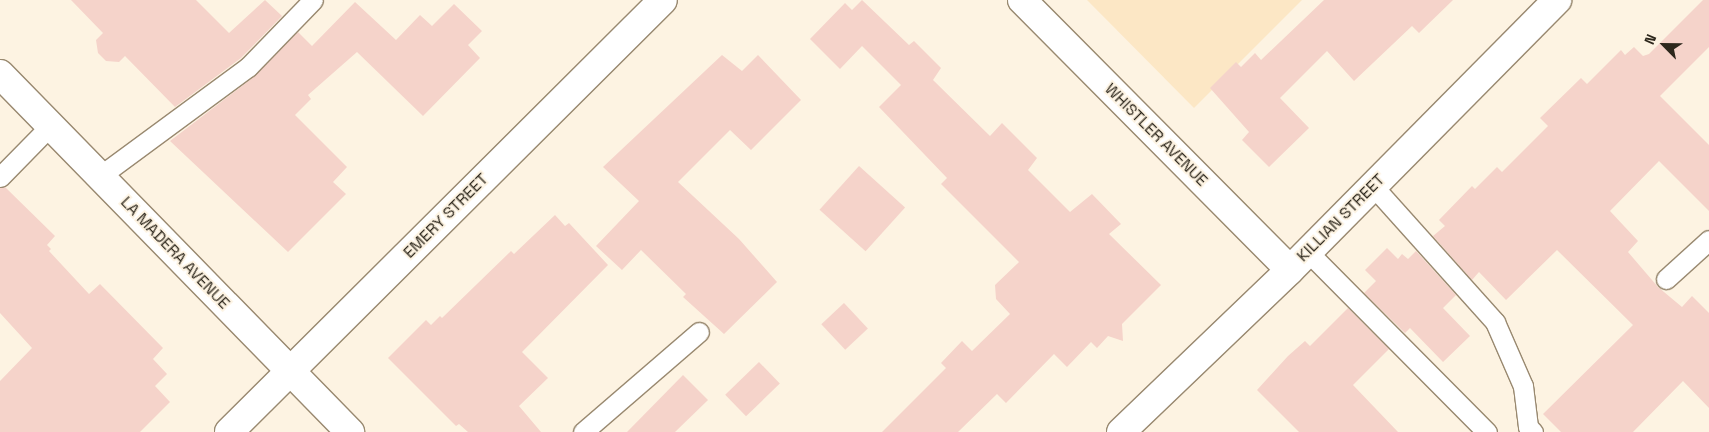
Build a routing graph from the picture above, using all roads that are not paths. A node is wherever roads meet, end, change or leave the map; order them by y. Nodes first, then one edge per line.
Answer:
1 (313, 0) edge
2 (663, 0) edge
3 (1022, 0) edge
4 (1557, 0) edge
5 (0, 74) edge
6 (50, 126) junction
7 (100, 176) junction
8 (0, 177) edge
9 (1373, 186) junction
10 (1709, 240) edge
11 (1299, 261) junction
12 (1666, 279) dead end
13 (699, 332) dead end
14 (290, 371) junction
15 (229, 432) edge
16 (350, 432) edge
17 (584, 432) edge
18 (1121, 432) edge
19 (1487, 432) edge
20 (1533, 432) edge

1 - 7 lane
2 - 14 street, EMERY STREET
3 - 11 street, WHISTLER AVENUE
4 - 9 street, KILLIAN STREET
5 - 6 street, LA MADERA AVENUE
6 - 7 street, LA MADERA AVENUE
6 - 8 lane
7 - 14 street, LA MADERA AVENUE
9 - 11 street, KILLIAN STREET
9 - 20 lane
10 - 12 lane
11 - 18 street, KILLIAN STREET
11 - 19 lane
13 - 17 lane
14 - 15 street, EMERY STREET
14 - 16 street, LA MADERA AVENUE

